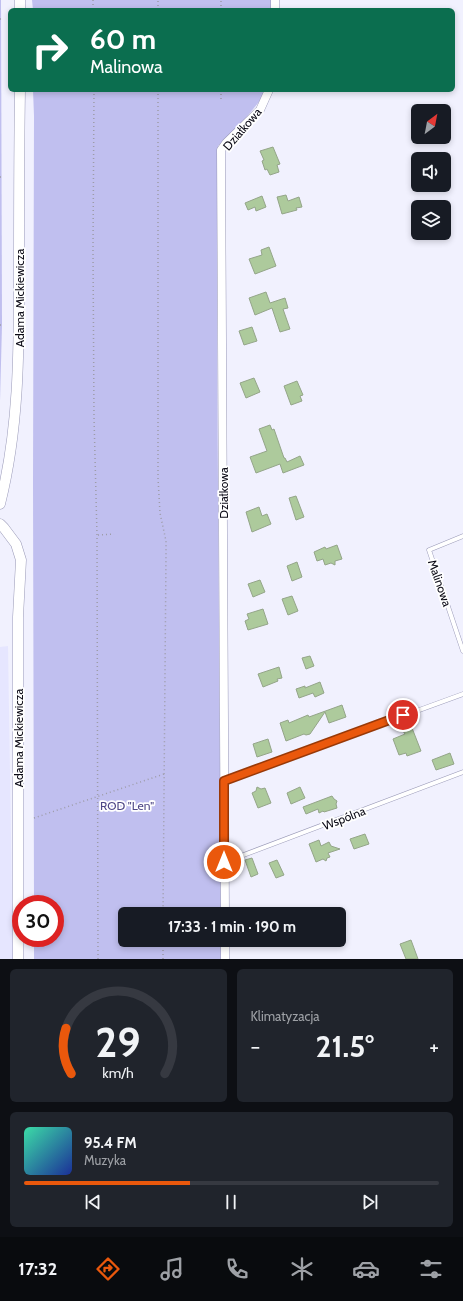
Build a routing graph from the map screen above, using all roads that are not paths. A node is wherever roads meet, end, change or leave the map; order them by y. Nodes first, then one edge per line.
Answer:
1 (20, 92) edge
2 (268, 92) edge
3 (0, 504) edge
4 (0, 524) edge
5 (463, 536) edge
6 (463, 651) edge
7 (463, 694) edge
8 (463, 772) edge
9 (224, 781) junction
10 (224, 862) junction
11 (225, 907) edge
12 (225, 947) edge
13 (18, 959) edge
14 (225, 959) edge

1 - 3 street, Adama Mickiewicza
2 - 9 street, Działkowa
4 - 13 street, Adama Mickiewicza
5 - 6 lane, Malinowa
7 - 9 lane
8 - 10 lane, Wspólna
9 - 10 street, Działkowa
10 - 11 street, Działkowa
12 - 14 street

